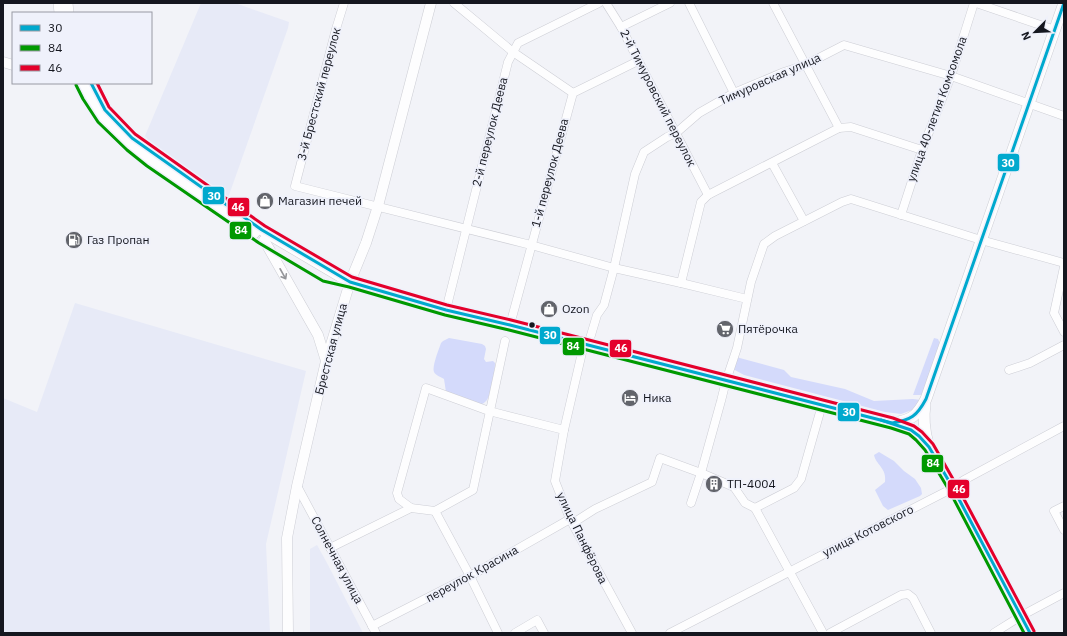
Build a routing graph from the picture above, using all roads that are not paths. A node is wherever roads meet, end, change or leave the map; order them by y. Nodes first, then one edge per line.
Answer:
1 (344, 3) edge
2 (431, 3) edge
3 (454, 3) edge
4 (599, 3) edge
5 (606, 3) edge
6 (670, 3) edge
7 (690, 3) edge
8 (773, 3) edge
9 (975, 3) edge
10 (1064, 3) edge
11 (622, 27) junction
12 (1055, 30) junction
13 (513, 52) junction
14 (638, 61) junction
15 (805, 65) junction
16 (951, 76) junction
17 (83, 84) edge
18 (734, 93) junction
19 (573, 94) junction
20 (1029, 103) junction
21 (1064, 116) edge
22 (839, 128) junction
23 (676, 133) junction
24 (922, 150) junction
25 (772, 163) junction
26 (708, 195) junction
27 (378, 206) junction
28 (901, 215) junction
29 (804, 221) junction
30 (466, 229) junction
31 (264, 240) junction
32 (981, 240) junction
33 (531, 245) junction
34 (1064, 263) edge
35 (1064, 267) edge
36 (614, 268) junction
37 (350, 282) junction
38 (681, 283) junction
39 (747, 299) junction
40 (446, 310) junction
41 (510, 325) junction
42 (1064, 332) edge
43 (505, 341) dead end
44 (586, 345) junction
45 (1064, 345) edge
46 (326, 361) junction
47 (1009, 370) dead end
48 (726, 381) junction
49 (926, 399) junction
50 (822, 405) junction
51 (489, 410) junction
52 (892, 423) junction
53 (1064, 426) edge
54 (564, 430) junction
55 (929, 447) junction
56 (701, 473) junction
57 (298, 486) junction
58 (953, 488) junction
59 (691, 503) dead end
60 (1064, 506) edge
61 (411, 508) junction
62 (755, 508) junction
63 (435, 511) junction
64 (571, 521) junction
65 (1064, 530) edge
66 (330, 548) junction
67 (790, 572) junction
68 (470, 576) junction
69 (1064, 593) edge
70 (1021, 616) junction
71 (374, 630) edge
72 (288, 633) edge
73 (498, 633) edge
74 (515, 633) edge
75 (544, 633) edge
76 (632, 633) edge
77 (670, 633) edge
78 (823, 633) edge
79 (830, 633) edge
80 (931, 633) edge
81 (994, 633) edge
82 (1030, 633) edge

1 - 27 street, 3-й Брестский переулок
2 - 27 street, Брестская улица
3 - 13 street
4 - 13 street, 2-й переулок Деева
5 - 11 street, 2-й Тимуровский переулок
6 - 11 street
7 - 18 street
8 - 15 street
9 - 12 street
9 - 16 street, улица 40-летия Комсомола
10 - 12 main road
11 - 14 street, 2-й Тимуровский переулок
12 - 20 main road
13 - 19 street
13 - 30 street, 2-й переулок Деева
14 - 19 street
14 - 23 street, 2-й Тимуровский переулок
15 - 16 street, Тимуровская улица
15 - 18 street, Тимуровская улица
15 - 22 street
16 - 20 street, Тимуровская улица
16 - 24 street, улица 40-летия Комсомола
17 - 31 main road
17 - 37 main road
18 - 23 street, Тимуровская улица
19 - 33 street, 1-й переулок Деева
20 - 21 street, Тимуровская улица
20 - 32 main road
22 - 24 street
22 - 25 street
23 - 26 street, 2-й Тимуровский переулок
23 - 36 street, Тимуровская улица
24 - 28 street, улица 40-летия Комсомола
25 - 26 street
25 - 29 street
26 - 38 street
27 - 30 street
27 - 37 street, Брестская улица
28 - 29 street
28 - 32 street
29 - 39 street
30 - 33 street
30 - 40 street, 2-й переулок Деева
31 - 37 main road
31 -> 46 street
32 - 34 street
32 - 49 main road
33 - 36 street
33 - 41 street, 1-й переулок Деева
35 - 42 street
36 - 38 street
36 - 44 street, Тимуровская улица
37 - 40 main road
37 - 46 street, Брестская улица
38 - 39 street
39 - 48 street
40 - 41 main road
41 - 44 main road
43 - 51 street
44 - 48 main road
44 - 54 street, улица Панфёрова
45 - 47 street
46 - 57 street, Брестская улица
48 - 50 main road
48 - 56 street
49 - 52 main road
49 - 55 main road
50 - 52 main road
50 - 62 street
51 - 54 street
51 - 61 street
51 - 63 street
52 - 55 main road
53 - 58 street, улица Котовского
54 - 64 street, улица Панфёрова
55 - 58 main road
56 - 59 street
56 - 62 street, переулок Красина
56 - 64 street, переулок Красина
57 - 66 street, Солнечная улица
57 - 72 street, Брестская улица
58 - 67 street, улица Котовского
58 - 70 main road
60 - 65 street
61 - 63 street
61 - 66 street
62 - 67 street
63 - 68 street
64 - 68 street, переулок Красина
64 - 76 street, улица Панфёрова
66 - 71 street, Солнечная улица
67 - 77 street, улица Котовского
67 - 78 street
68 - 71 street, переулок Красина
68 - 73 street
69 - 70 street
70 - 81 street
70 - 82 main road
74 - 75 street
79 - 80 street

